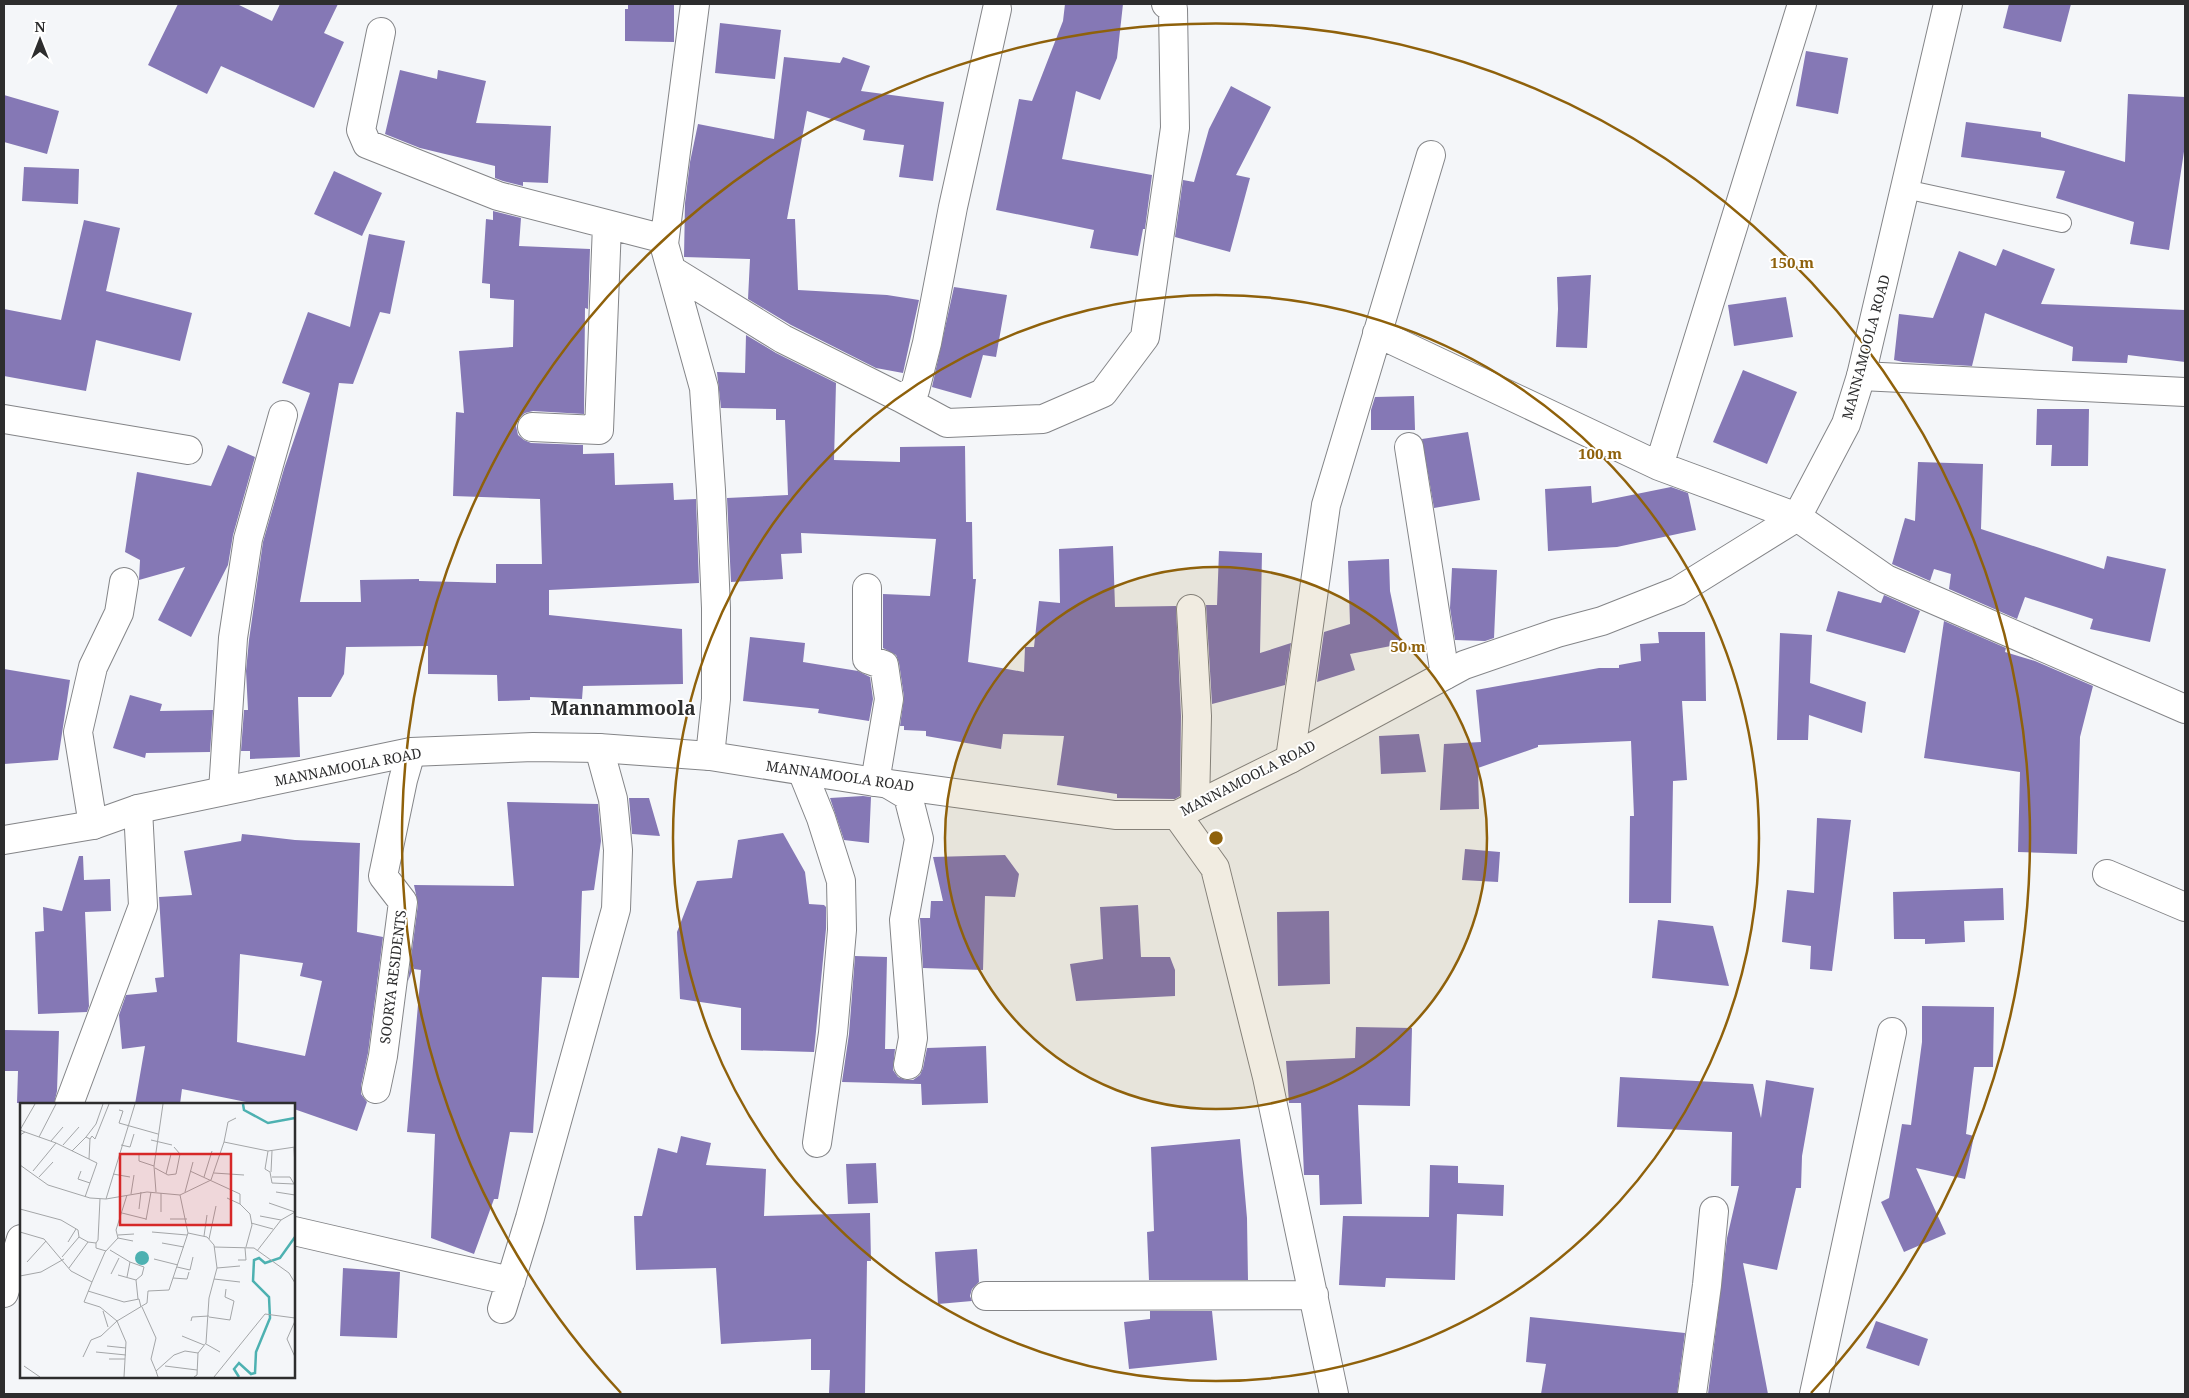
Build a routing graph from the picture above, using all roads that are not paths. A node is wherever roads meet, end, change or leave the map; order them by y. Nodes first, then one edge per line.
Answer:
1 (696, 4) edge
2 (1166, 4) edge
3 (1802, 4) edge
4 (1948, 4) edge
5 (997, 9) dead end
6 (381, 32) dead end
7 (1431, 155) dead end
8 (1905, 189) junction
9 (2062, 223) dead end
10 (607, 225) junction
11 (664, 244) junction
12 (673, 271) junction
13 (1377, 333) junction
14 (1861, 376) junction
15 (2185, 392) edge
16 (902, 398) junction
17 (282, 415) dead end
18 (4, 419) edge
19 (532, 427) dead end
20 (1409, 447) dead end
21 (188, 450) dead end
22 (1659, 466) junction
23 (1797, 517) junction
24 (124, 582) dead end
25 (867, 588) dead end
26 (1191, 609) dead end
27 (1444, 675) junction
28 (2185, 709) edge
29 (599, 748) junction
30 (411, 752) junction
31 (710, 756) junction
32 (1290, 759) junction
33 (802, 771) junction
34 (882, 783) junction
35 (223, 791) junction
36 (138, 809) junction
37 (1186, 810) junction
38 (93, 825) junction
39 (4, 840) edge
40 (2106, 874) dead end
41 (2185, 907) edge
42 (1892, 1032) dead end
43 (908, 1065) dead end
44 (376, 1090) dead end
45 (69, 1103) edge
46 (817, 1143) dead end
47 (1714, 1211) dead end
48 (295, 1232) edge
49 (20, 1241) edge
50 (511, 1281) junction
51 (4, 1294) edge
52 (1314, 1295) junction
53 (986, 1296) dead end
54 (502, 1308) dead end
55 (1334, 1394) edge
56 (1692, 1394) edge
57 (1814, 1394) edge

1 - 11 street
2 - 16 street
3 - 22 street
4 - 8 street, MANNAMOOLA ROAD
5 - 16 street
6 - 10 street
7 - 13 street
8 - 9 lane
8 - 14 street, MANNAMOOLA ROAD
10 - 11 street
10 - 19 street
11 - 12 street
12 - 16 street
12 - 31 street
13 - 22 street
13 - 32 street
14 - 15 street
14 - 23 street, MANNAMOOLA ROAD
17 - 35 street
18 - 21 street
20 - 27 street
22 - 23 street
23 - 27 street, MANNAMOOLA ROAD
23 - 28 street
24 - 38 street
25 - 34 street
26 - 37 street
27 - 32 street, MANNAMOOLA ROAD
29 - 30 street, MANNAMOOLA ROAD
29 - 31 street, MANNAMOOLA ROAD
29 - 50 street
30 - 35 street, MANNAMOOLA ROAD
30 - 44 street, SOORYA RESIDENTS
31 - 33 street, MANNAMOOLA ROAD
32 - 37 street, MANNAMOOLA ROAD
33 - 34 street, MANNAMOOLA ROAD
33 - 46 street
34 - 37 street, MANNAMOOLA ROAD
34 - 43 street
35 - 36 street, MANNAMOOLA ROAD
36 - 38 street, MANNAMOOLA ROAD
36 - 45 street
37 - 52 street
38 - 39 street, MANNAMOOLA ROAD
40 - 41 street
42 - 57 street
47 - 56 street
48 - 50 street
49 - 51 street
50 - 54 street
52 - 53 street
52 - 55 street

